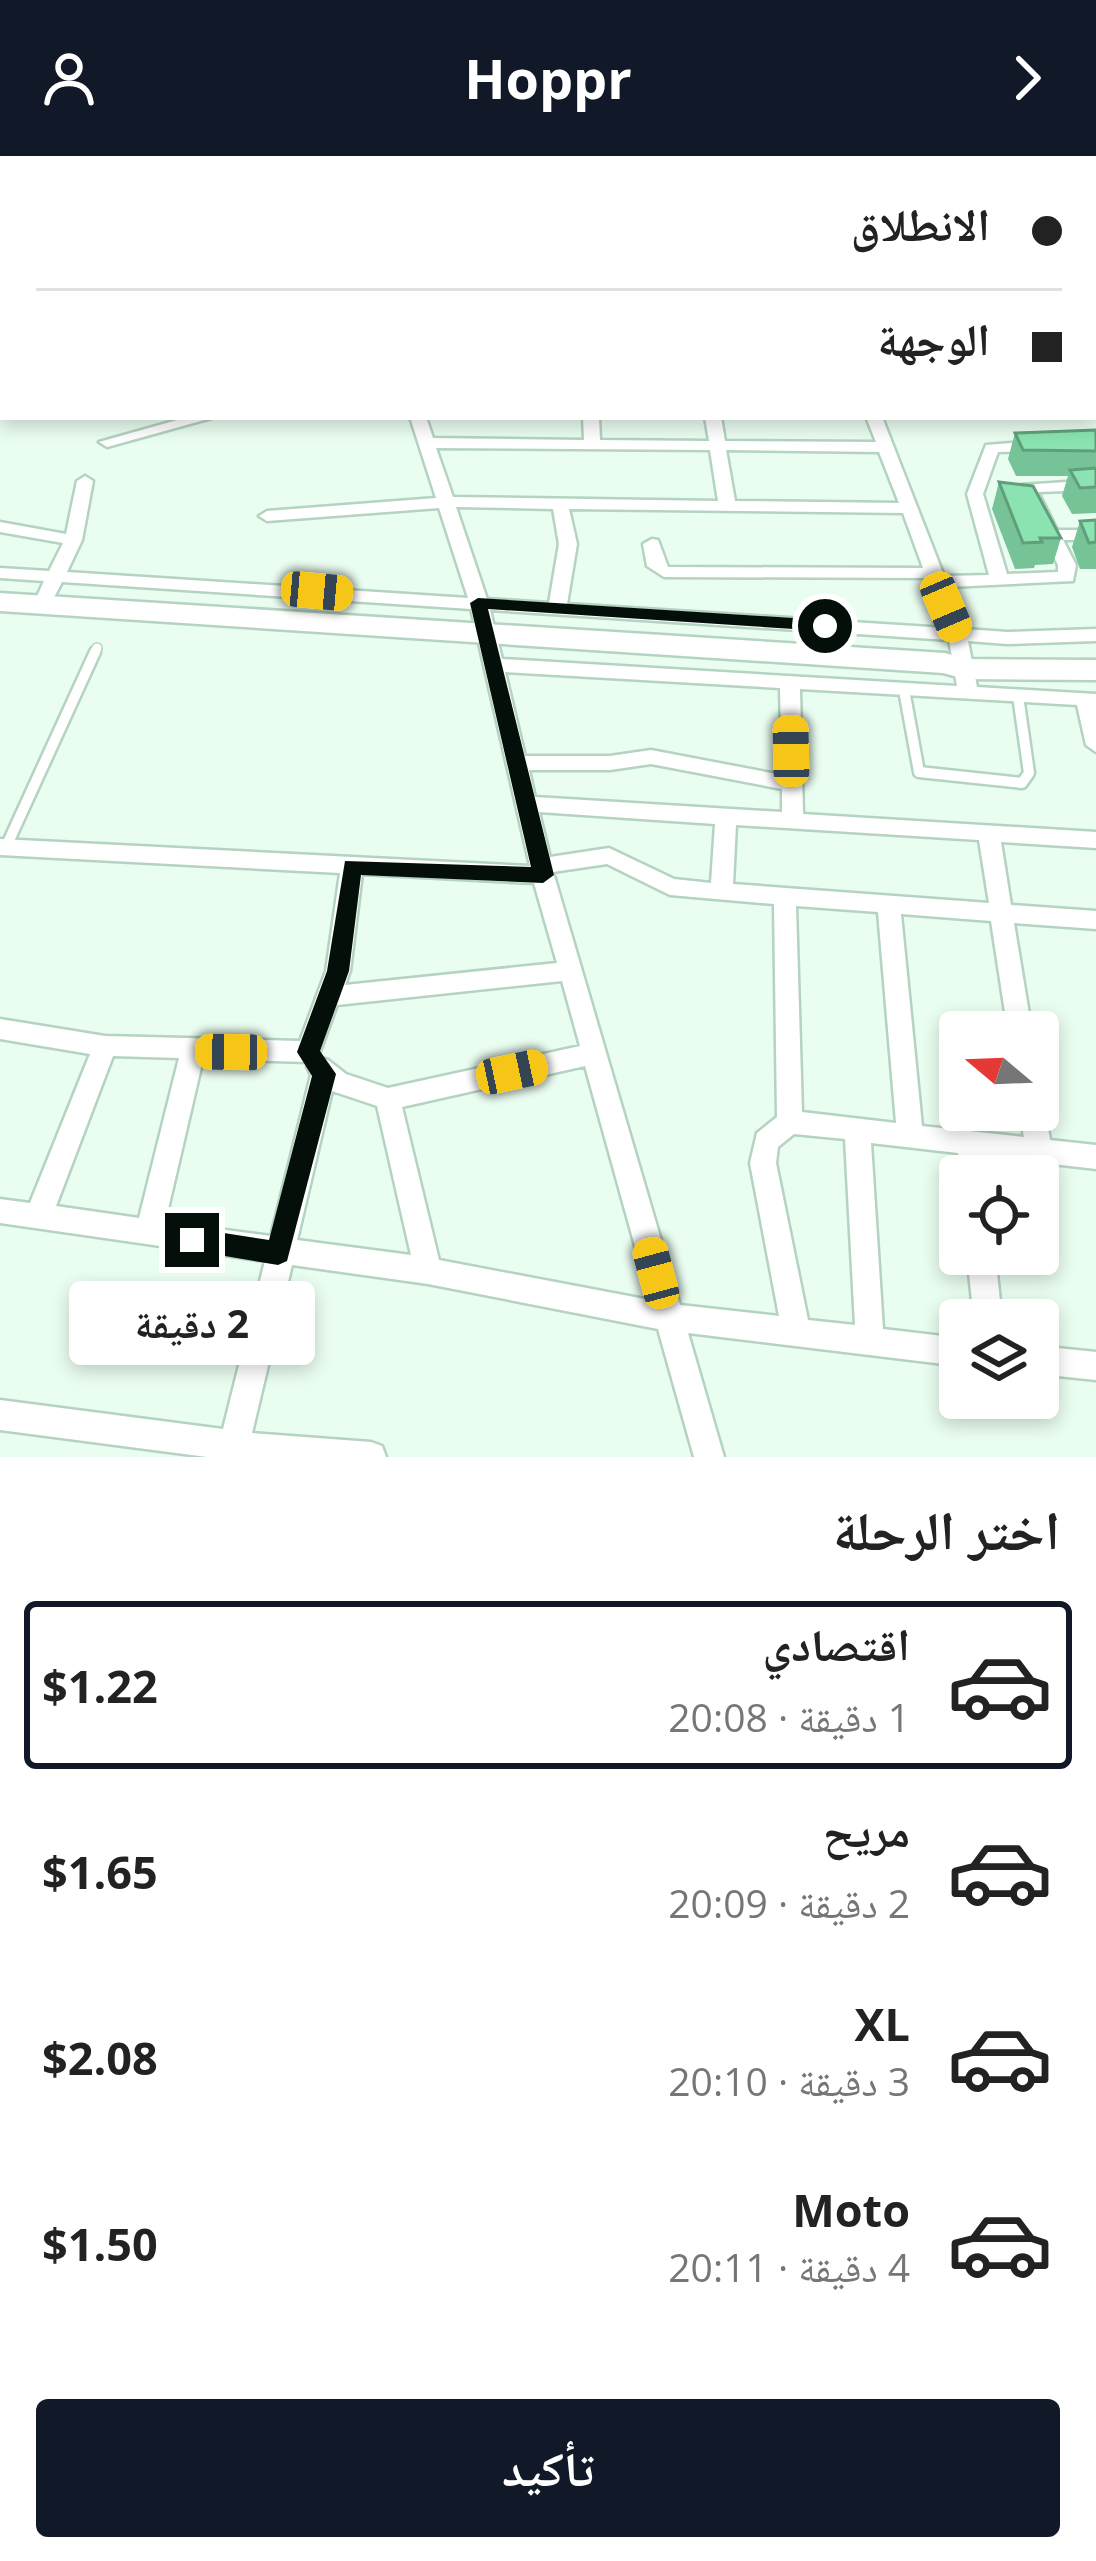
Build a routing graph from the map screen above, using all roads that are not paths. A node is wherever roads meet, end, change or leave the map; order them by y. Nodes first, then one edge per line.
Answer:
1 (195, 420) edge
2 (419, 420) edge
3 (591, 420) edge
4 (713, 420) edge
5 (875, 420) edge
6 (107, 442) dead end
7 (430, 443) junction
8 (592, 445) junction
9 (717, 446) junction
10 (1057, 446) edge
11 (885, 447) junction
12 (85, 481) dead end
13 (1096, 485) edge
14 (448, 502) junction
15 (560, 504) junction
16 (727, 506) junction
17 (907, 508) junction
18 (267, 515) dead end
19 (0, 527) edge
20 (1049, 535) junction
21 (1096, 535) edge
22 (73, 540) junction
23 (652, 544) dead end
24 (0, 573) edge
25 (934, 578) junction
26 (1000, 581) junction
27 (214, 586) junction
28 (47, 591) junction
29 (317, 591) junction
30 (130, 596) junction
31 (0, 602) edge
32 (557, 610) junction
33 (200, 614) junction
34 (480, 617) junction
35 (307, 621) junction
36 (1096, 634) edge
37 (97, 648) dead end
38 (1096, 657) edge
39 (960, 663) junction
40 (491, 665) junction
41 (1096, 670) edge
42 (790, 684) junction
43 (904, 690) junction
44 (1018, 696) junction
45 (1090, 700) edge
46 (1096, 745) edge
47 (516, 763) junction
48 (792, 784) junction
49 (526, 804) junction
50 (727, 814) junction
51 (793, 819) junction
52 (989, 832) junction
53 (1096, 840) edge
54 (3, 847) edge
55 (352, 867) junction
56 (542, 871) junction
57 (722, 892) junction
58 (785, 897) junction
59 (889, 905) junction
60 (1002, 914) junction
61 (1096, 920) edge
62 (571, 971) junction
63 (328, 996) junction
64 (1017, 1011) edge
65 (0, 1029) edge
66 (105, 1046) junction
67 (193, 1051) junction
68 (595, 1053) junction
69 (316, 1063) junction
70 (388, 1099) junction
71 (790, 1122) junction
72 (857, 1130) junction
73 (1036, 1131) edge
74 (910, 1136) junction
75 (970, 1144) junction
76 (1039, 1152) junction
77 (971, 1155) edge
78 (1096, 1157) edge
79 (0, 1210) edge
80 (38, 1217) junction
81 (149, 1234) junction
82 (278, 1253) junction
83 (428, 1271) junction
84 (668, 1317) junction
85 (796, 1333) junction
86 (869, 1343) junction
87 (939, 1350) edge
88 (1059, 1362) edge
89 (1096, 1366) edge
90 (0, 1415) edge
91 (234, 1445) junction
92 (371, 1457) edge
93 (709, 1457) edge

1 - 6 street
2 - 7 street
3 - 8 street
4 - 9 street
5 - 11 street
7 - 8 street
7 - 14 street
8 - 9 street
9 - 11 street
9 - 16 street
10 - 26 street
11 - 17 street
12 - 22 street
13 - 20 street
14 - 15 street
14 - 18 street
14 - 34 street
15 - 16 street
15 - 32 street
16 - 17 street
17 - 25 street
19 - 22 street
20 - 21 street
20 - 26 street
22 - 28 street
23 - 25 street
24 - 28 street
25 - 26 street
25 - 39 street
27 - 29 street
27 - 30 street
27 - 33 street
28 - 30 highway
28 - 31 highway
29 - 34 street
29 - 35 street
30 - 33 highway
32 - 34 street
32 - 39 street
33 - 35 highway
34 - 35 highway
34 - 39 highway
34 - 40 street
36 - 39 street
37 - 54 lane
38 - 39 highway
39 - 41 highway
39 - 43 street
39 - 44 street
40 - 42 street
40 - 47 street
42 - 43 street
42 - 48 street
43 - 44 lane
44 - 45 street
45 - 46 street
47 - 48 street
47 - 49 street
48 - 51 street
49 - 50 street
49 - 56 street
50 - 51 street
50 - 57 street
51 - 52 street
52 - 53 street
52 - 60 street
54 - 55 street
55 - 56 street
55 - 63 street
56 - 57 street
56 - 62 street
57 - 58 street
58 - 59 street
58 - 71 street
59 - 60 street
59 - 74 street
60 - 61 street
60 - 64 street
62 - 63 street
62 - 68 street
63 - 69 street
65 - 66 street
66 - 67 street
66 - 80 street
67 - 69 street
67 - 81 street
68 - 70 street
68 - 84 street
69 - 70 street
69 - 82 street
70 - 83 street
71 - 72 street
71 - 85 street
72 - 74 street
72 - 86 street
73 - 76 street
74 - 75 street
75 - 76 street
75 - 77 street
76 - 78 street
79 - 80 street
80 - 81 street
81 - 82 street
82 - 83 street
82 - 91 street
83 - 84 street
84 - 85 street
84 - 93 street
85 - 86 street
86 - 87 street
88 - 89 street
90 - 91 street
91 - 92 street

